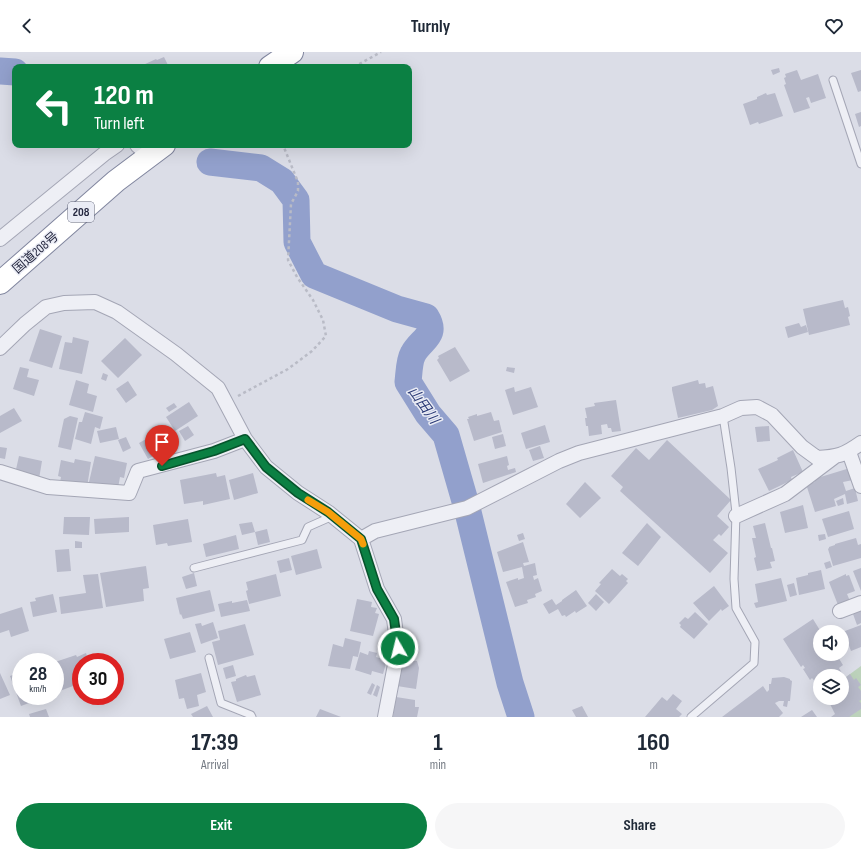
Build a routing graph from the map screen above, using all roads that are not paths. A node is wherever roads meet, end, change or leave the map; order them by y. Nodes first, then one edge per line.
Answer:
1 (292, 52) edge
2 (274, 64) edge
3 (833, 80) dead end
4 (113, 148) edge
5 (150, 149) edge
6 (861, 164) edge
7 (0, 239) edge
8 (0, 282) edge
9 (0, 348) edge
10 (723, 416) junction
11 (245, 439) junction
12 (861, 443) edge
13 (849, 452) junction
14 (834, 457) junction
15 (0, 472) edge
16 (861, 486) edge
17 (333, 516) junction
18 (736, 516) junction
19 (361, 539) junction
20 (194, 568) dead end
21 (861, 603) edge
22 (840, 611) dead end
23 (209, 658) dead end
24 (252, 717) edge
25 (384, 717) edge
26 (691, 717) edge

1 - 2 highway
3 - 6 lane
4 - 7 street
5 - 8 highway, 国道208号 / 208
9 - 11 street
10 - 14 street
10 - 18 lane
10 - 19 street
11 - 15 street
11 - 17 street
12 - 13 street
13 - 14 street
13 - 16 street
14 - 18 street
17 - 19 street
17 - 20 lane
18 - 26 lane
19 - 25 street
21 - 22 street
23 - 24 lane

